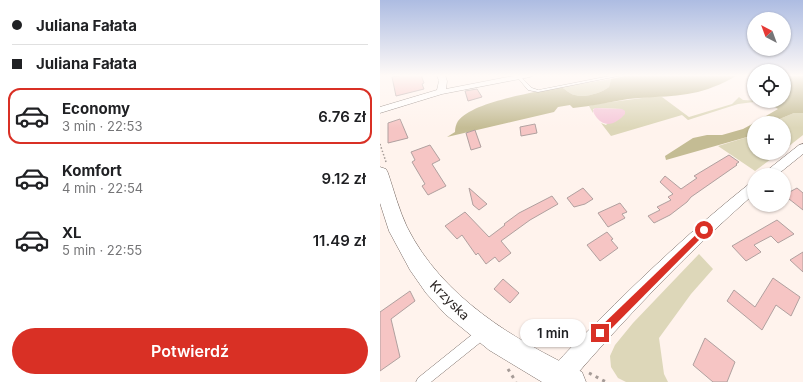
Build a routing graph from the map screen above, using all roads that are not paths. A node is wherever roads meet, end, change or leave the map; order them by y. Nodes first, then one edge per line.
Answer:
1 (438, 93) edge
2 (380, 110) edge
3 (803, 148) edge
4 (778, 168) edge
5 (384, 169) edge
6 (747, 192) edge
7 (485, 332) junction
8 (562, 380) edge
9 (422, 382) edge

1 - 2 street
3 - 4 street
5 - 7 street, Krzyska
6 - 8 street
7 - 8 street, Krzyska
7 - 9 lane

